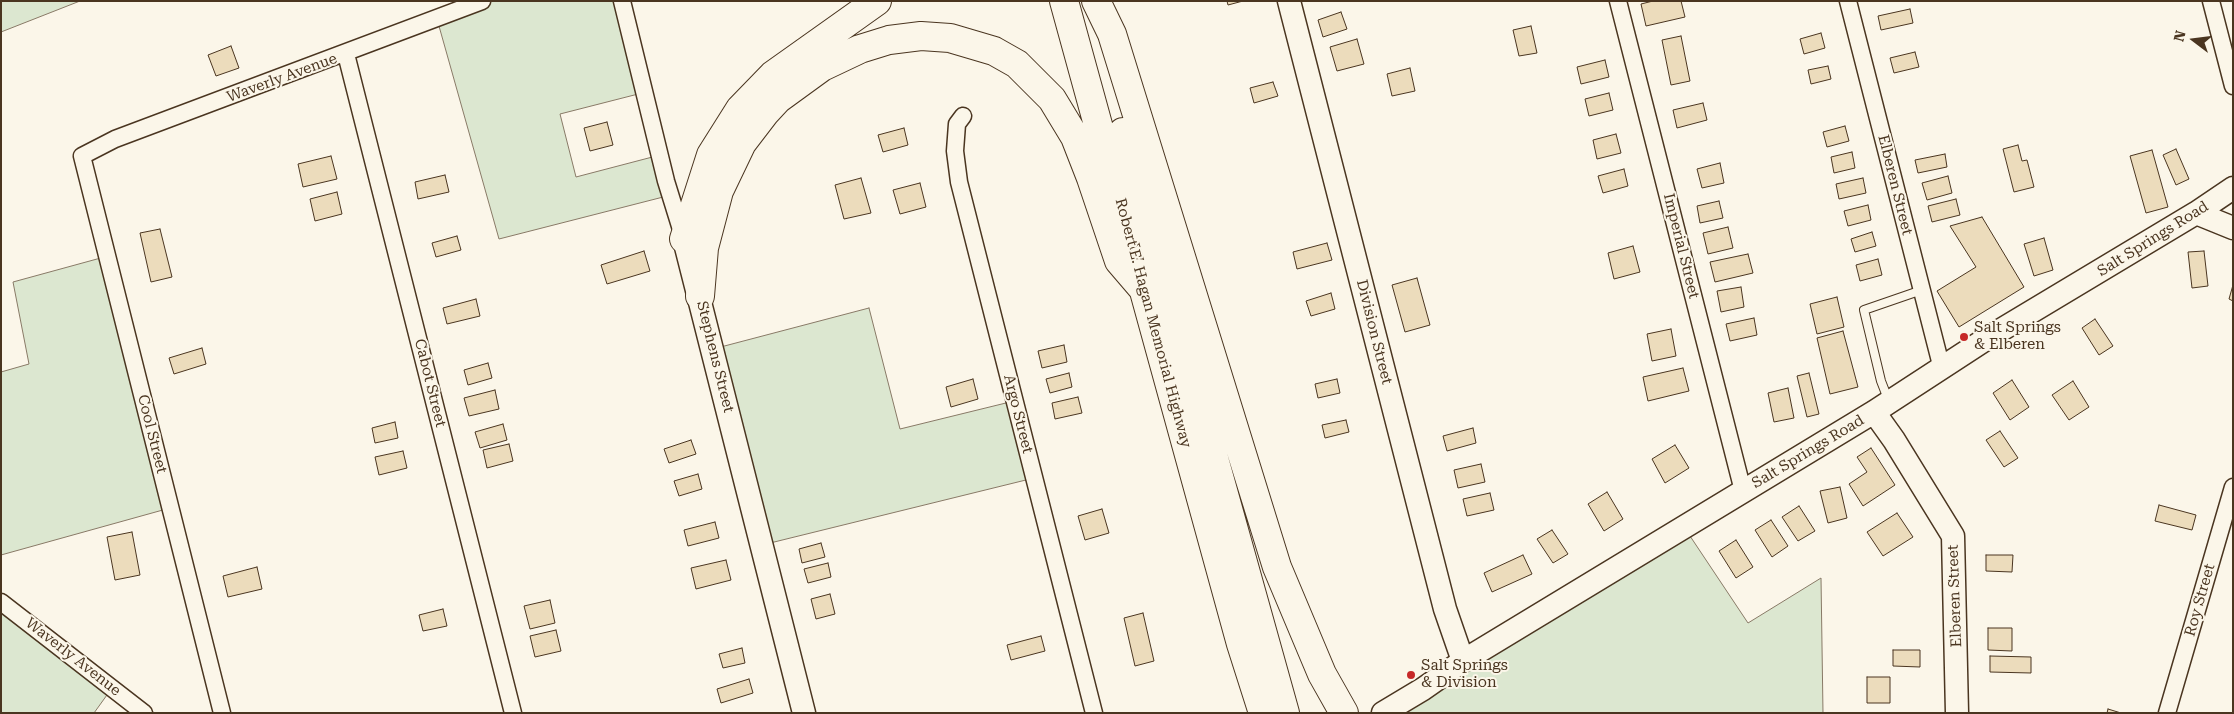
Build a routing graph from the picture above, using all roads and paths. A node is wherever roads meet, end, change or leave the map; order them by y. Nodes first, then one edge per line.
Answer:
1 (482, 1) edge
2 (622, 1) edge
3 (877, 1) edge
4 (1064, 1) edge
5 (1094, 1) edge
6 (1289, 1) edge
7 (1618, 1) edge
8 (1848, 1) edge
9 (2211, 1) edge
10 (346, 54) junction
11 (2233, 86) edge
12 (964, 116) dead end
13 (82, 156) joint
14 (2233, 188) edge
15 (2196, 213) junction
16 (2233, 228) edge
17 (684, 239) junction
18 (1143, 289) junction
19 (1922, 290) junction
20 (700, 296) junction
21 (1942, 368) junction
22 (1882, 407) junction
23 (2233, 487) edge
24 (1743, 491) junction
25 (1, 602) edge
26 (1463, 661) junction
27 (1259, 697) edge
28 (144, 713) edge
29 (222, 713) edge
30 (513, 713) edge
31 (804, 713) edge
32 (1094, 713) edge
33 (1285, 713) edge
34 (1344, 713) edge
35 (1383, 713) edge
36 (1957, 713) edge
37 (2167, 713) edge

1 - 10 street, Waverly Avenue
2 - 17 street, Stephens Street
3 - 17 highway
4 - 18 highway, Robert E. Hagan Memorial Highway
5 - 27 highway
5 - 34 highway
6 - 26 street, Division Street
7 - 24 street, Imperial Street
8 - 19 street, Elberen Street
9 - 11 street
10 - 13 street, Waverly Avenue
10 - 30 street, Cabot Street
12 - 32 street, Argo Street
13 - 29 street, Cool Street
14 - 15 street, Salt Springs Road
15 - 16 street
15 - 21 street, Salt Springs Road
17 - 20 street, Stephens Street
18 - 20 highway
18 - 27 highway, Robert E. Hagan Memorial Highway
19 - 21 street, Elberen Street
19 - 22 lane
20 - 31 street, Stephens Street
21 - 22 street, Salt Springs Road
22 - 24 street, Salt Springs Road
22 - 36 street, Elberen Street
23 - 37 street, Roy Street
24 - 26 street, Salt Springs Road
25 - 28 street, Waverly Avenue
26 - 35 street, Salt Springs Road
27 - 33 highway

